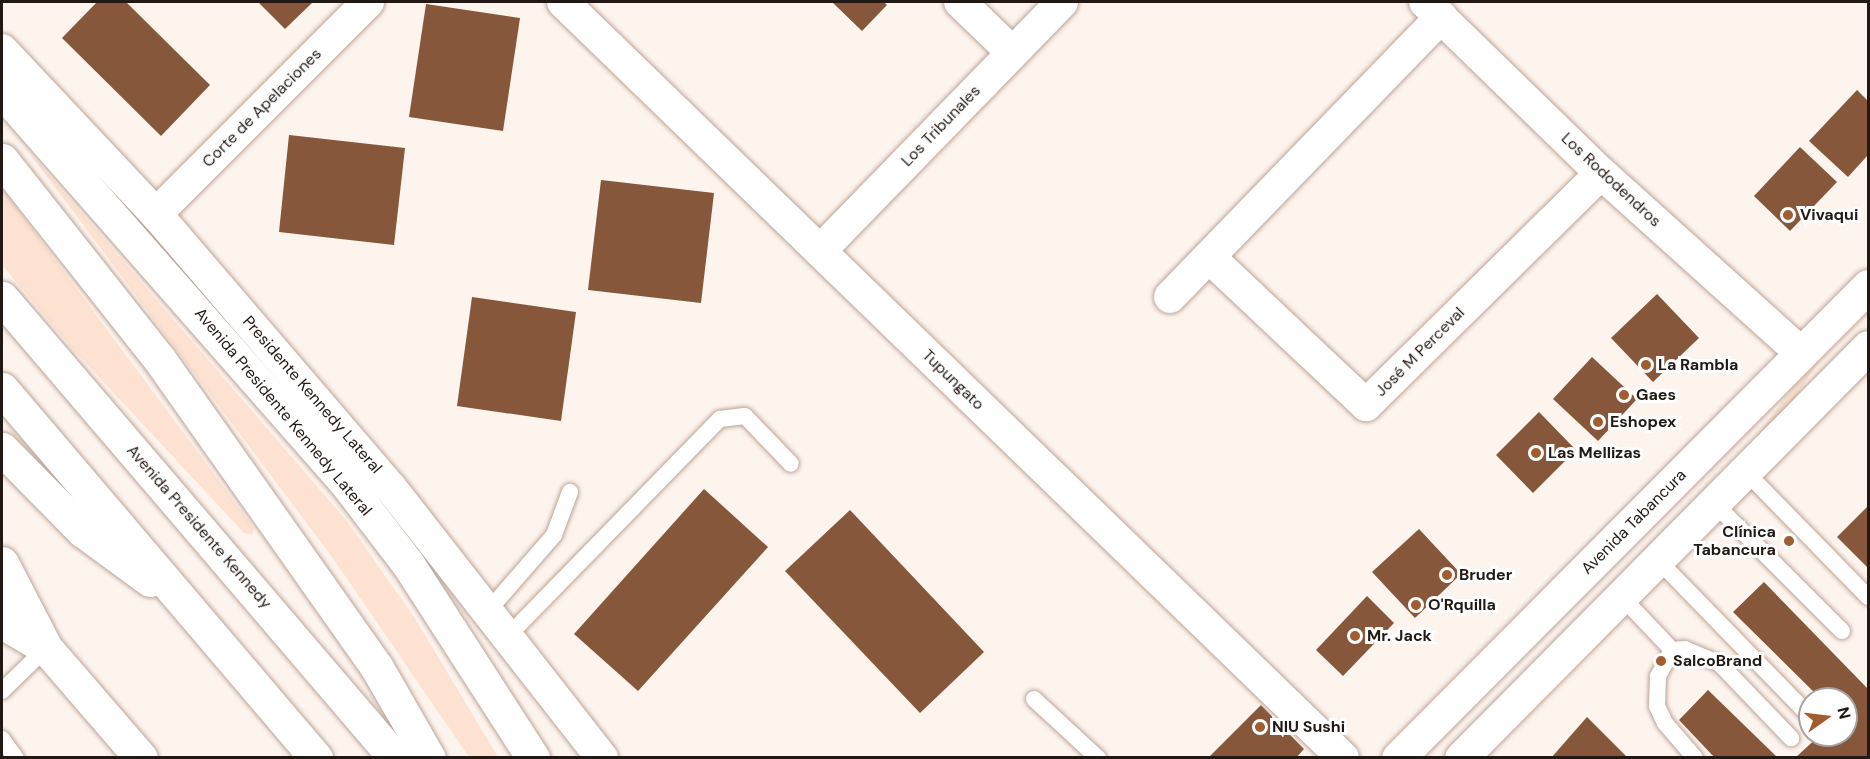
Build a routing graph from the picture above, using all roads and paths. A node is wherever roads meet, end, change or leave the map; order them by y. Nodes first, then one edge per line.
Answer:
1 (368, 2) edge
2 (563, 2) edge
3 (960, 2) edge
4 (1062, 2) edge
5 (1433, 9) edge
6 (2, 50) edge
7 (1012, 52) junction
8 (2, 91) edge
9 (2, 103) edge
10 (28, 123) junction
11 (2, 160) edge
12 (1601, 173) junction
13 (156, 214) junction
14 (820, 251) junction
15 (1209, 256) junction
16 (1869, 286) edge
17 (1170, 297) dead end
18 (2, 298) edge
19 (1869, 347) edge
20 (1802, 354) junction
21 (2, 389) edge
22 (2, 449) edge
23 (1700, 456) junction
24 (791, 464) dead end
25 (1746, 472) junction
26 (570, 492) dead end
27 (1714, 503) junction
28 (1658, 560) junction
29 (2, 562) edge
30 (2, 592) edge
31 (1621, 596) junction
32 (1869, 597) edge
33 (184, 602) junction
34 (488, 611) junction
35 (2, 622) edge
36 (1842, 631) dead end
37 (507, 637) junction
38 (46, 648) junction
39 (1672, 650) junction
40 (2, 691) edge
41 (1034, 699) dead end
42 (1798, 704) edge
43 (1791, 738) dead end
44 (2, 739) edge
45 (16, 758) edge
46 (141, 758) edge
47 (316, 758) edge
48 (395, 758) edge
49 (429, 758) edge
50 (533, 758) edge
51 (602, 758) edge
52 (1098, 758) edge
53 (1343, 758) edge
54 (1398, 758) edge
55 (1461, 758) edge
56 (1695, 758) edge

1 - 13 street, Corte de Apelaciones
2 - 14 street, Tupungato
3 - 7 street
4 - 7 street, Los Tribunales
5 - 12 street, Los Rododendros
5 - 15 street
6 - 13 street, Presidente Kennedy Lateral
7 - 14 street, Los Tribunales
8 - 10 main road, Avenida Presidente Kennedy Lateral
9 - 10 main road
10 - 50 main road, Avenida Presidente Kennedy Lateral
11 - 49 main road
12 - 15 street, José M Perceval
12 - 20 street, Los Rododendros
13 - 34 street, Presidente Kennedy Lateral
14 - 53 street, Tupungato
15 - 17 street
16 - 20 main road, Avenida Tabancura
18 - 48 main road, Avenida Presidente Kennedy
19 - 25 main road
20 - 23 main road, Avenida Tabancura
21 - 33 main road
22 - 33 main road
23 - 31 main road
23 - 54 main road, Avenida Tabancura
24 - 37 lane
25 - 27 main road
25 - 32 lane
26 - 34 lane
27 - 28 main road
27 - 36 lane
28 - 31 main road
28 - 42 lane
29 - 38 main road
30 - 38 main road
31 - 39 lane
31 - 55 main road
33 - 47 main road
34 - 37 street, Presidente Kennedy Lateral
35 - 38 main road
37 - 51 street, Presidente Kennedy Lateral
38 - 40 lane
38 - 46 main road
39 - 43 lane
39 - 56 lane
41 - 52 lane
44 - 45 lane

